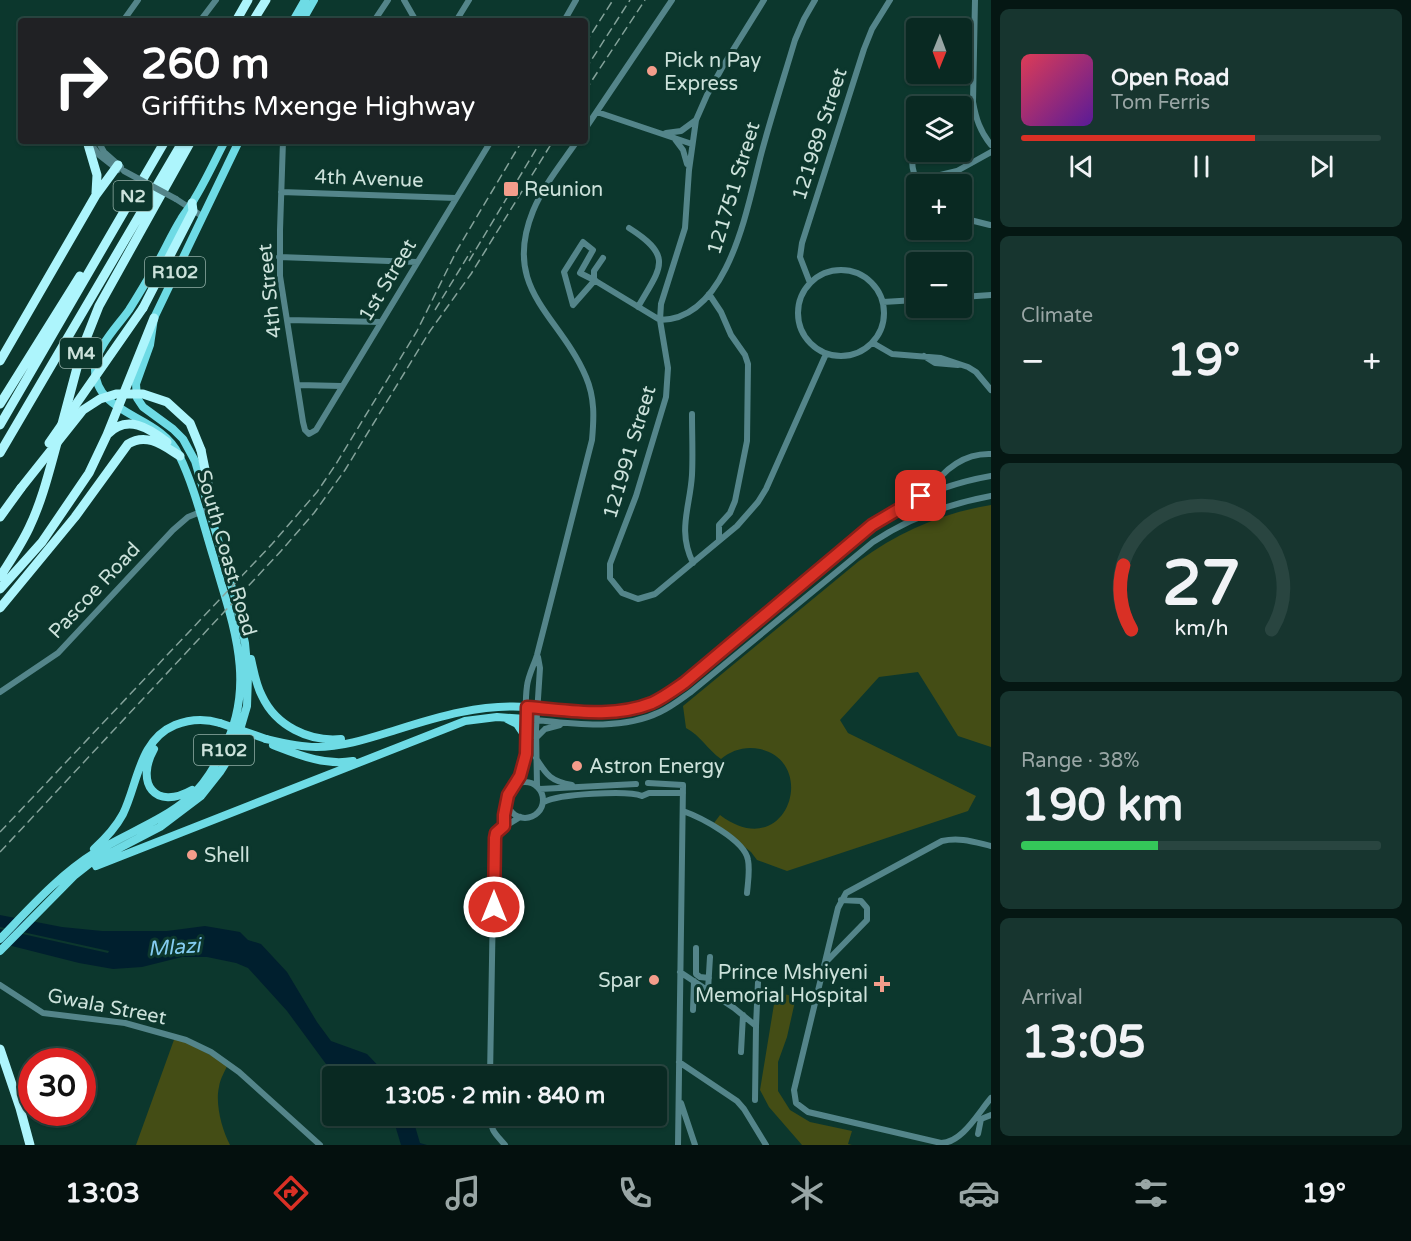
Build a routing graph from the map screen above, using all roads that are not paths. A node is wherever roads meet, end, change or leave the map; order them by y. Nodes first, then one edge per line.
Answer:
1 (138, 0) edge
2 (216, 0) edge
3 (248, 0) edge
4 (266, 0) edge
5 (305, 0) edge
6 (314, 0) edge
7 (388, 0) edge
8 (404, 0) edge
9 (469, 0) edge
10 (576, 0) edge
11 (672, 0) edge
12 (764, 0) edge
13 (815, 0) edge
14 (891, 0) edge
15 (975, 0) edge
16 (125, 18) edge
17 (202, 18) edge
18 (238, 18) edge
19 (255, 18) edge
20 (295, 18) edge
21 (304, 18) edge
22 (376, 18) edge
23 (414, 18) edge
24 (458, 18) edge
25 (566, 18) edge
26 (597, 111) junction
27 (696, 120) junction
28 (588, 124) edge
29 (991, 132) edge
30 (662, 133) junction
31 (673, 137) junction
32 (986, 138) junction
33 (89, 144) edge
34 (90, 144) edge
35 (100, 144) edge
36 (163, 144) edge
37 (181, 144) edge
38 (189, 144) edge
39 (224, 144) edge
40 (237, 144) edge
41 (283, 144) edge
42 (488, 144) edge
43 (575, 144) edge
44 (692, 144) junction
45 (991, 145) edge
46 (991, 152) edge
47 (119, 168) junction
48 (689, 170) junction
49 (944, 174) edge
50 (281, 192) junction
51 (96, 195) junction
52 (456, 198) junction
53 (196, 210) junction
54 (972, 220) edge
55 (990, 225) edge
56 (629, 228) dead end
57 (100, 252) junction
58 (279, 257) junction
59 (603, 258) dead end
60 (417, 262) junction
61 (594, 280) junction
62 (810, 283) junction
63 (709, 294) junction
64 (991, 295) edge
65 (972, 296) edge
66 (906, 301) edge
67 (883, 302) junction
68 (638, 307) junction
69 (154, 318) junction
70 (287, 320) junction
71 (660, 320) junction
72 (381, 322) junction
73 (18, 332) junction
74 (873, 343) junction
75 (826, 354) junction
76 (0, 361) edge
77 (0, 370) edge
78 (298, 386) junction
79 (341, 386) junction
80 (991, 390) edge
81 (0, 404) edge
82 (118, 407) junction
83 (692, 414) dead end
84 (0, 424) edge
85 (309, 434) joint
86 (107, 435) junction
87 (178, 452) junction
88 (0, 453) edge
89 (991, 454) edge
90 (88, 473) junction
91 (991, 476) edge
92 (21, 488) junction
93 (928, 494) junction
94 (991, 496) edge
95 (205, 510) junction
96 (0, 517) edge
97 (719, 540) junction
98 (38, 561) junction
99 (693, 563) junction
100 (0, 577) edge
101 (0, 590) edge
102 (234, 598) junction
103 (0, 608) edge
104 (537, 656) junction
105 (0, 692) edge
106 (527, 707) junction
107 (537, 707) junction
108 (503, 717) junction
109 (526, 719) junction
110 (536, 720) junction
111 (581, 723) junction
112 (219, 724) junction
113 (398, 729) junction
114 (531, 739) junction
115 (265, 741) junction
116 (374, 757) junction
117 (536, 758) junction
118 (204, 782) junction
119 (648, 783) junction
120 (636, 784) junction
121 (513, 786) junction
122 (581, 786) junction
123 (538, 787) junction
124 (637, 793) junction
125 (649, 793) junction
126 (683, 793) junction
127 (507, 800) junction
128 (544, 802) junction
129 (682, 811) junction
130 (520, 817) junction
131 (504, 826) junction
132 (991, 846) edge
133 (69, 871) junction
134 (747, 893) dead end
135 (51, 900) junction
136 (841, 900) junction
137 (40, 905) junction
138 (0, 939) edge
139 (696, 948) dead end
140 (0, 951) edge
141 (710, 957) dead end
142 (824, 964) junction
143 (680, 972) junction
144 (709, 978) junction
145 (694, 981) junction
146 (758, 982) dead end
147 (0, 985) edge
148 (708, 990) junction
149 (693, 1010) dead end
150 (743, 1015) junction
151 (756, 1026) junction
152 (0, 1049) edge
153 (741, 1052) dead end
154 (679, 1062) junction
155 (490, 1066) edge
156 (679, 1097) junction
157 (991, 1098) edge
158 (755, 1100) dead end
159 (991, 1115) edge
160 (490, 1126) edge
161 (978, 1134) dead end
162 (30, 1145) edge
163 (320, 1145) edge
164 (505, 1145) edge
165 (678, 1145) edge
166 (695, 1145) edge
167 (766, 1145) edge

1 - 16 street
2 - 17 street
3 - 18 highway
4 - 19 highway
5 - 20 main road
6 - 21 main road
7 - 22 street
8 - 23 street
9 - 24 street
10 - 25 street
11 - 26 street
12 - 27 street, 121991 Street
13 - 63 street, 121751 Street
14 - 62 street, 121989 Street
15 - 32 street
26 - 28 street
26 - 30 street
27 - 30 street
27 - 44 street, 121991 Street
29 - 32 street
30 - 31 street
31 - 44 street
31 - 48 street
32 - 45 street
33 - 51 highway
34 - 47 street
35 - 47 street
36 - 57 highway, N2
37 - 88 highway, N2
38 - 100 highway, M4
39 - 53 main road, South Coast Road / R102
40 - 53 main road, South Coast Road / R102
41 - 50 street, 4th Street
42 - 52 street, 1st Street
43 - 104 street
44 - 48 street, 121991 Street
46 - 49 street
47 - 51 highway
47 - 53 street, bridge
48 - 71 street, 121991 Street
50 - 52 street, 4th Avenue
50 - 58 street, 4th Street
51 - 73 highway
52 - 60 street, 1st Street
53 - 69 main road, South Coast Road / R102
53 - 82 main road, South Coast Road / R102
53 - 92 highway, bridge
54 - 55 street
56 - 68 street
57 - 81 highway
57 - 84 highway, N2
58 - 60 street
58 - 70 street, 4th Street
59 - 61 street
60 - 72 street, 1st Street
61 - 61 street
61 - 68 street
62 - 67 street
62 - 75 street
63 - 71 street, 121751 Street
63 - 97 street
64 - 65 street
66 - 67 street
67 - 74 street
68 - 71 street
69 - 82 highway
69 - 95 main road, South Coast Road / R102
70 - 72 street
70 - 78 street, 4th Street
71 - 99 street, 121991 Street
72 - 79 street, 1st Street
73 - 76 highway
73 - 77 highway
74 - 75 street
74 - 80 street
75 - 97 street, 121991 Street
78 - 79 street
78 - 85 street, 4th Street
79 - 85 street, 1st Street
82 - 86 highway
82 - 87 main road, South Coast Road / R102
83 - 99 street
86 - 87 highway
86 - 90 highway
87 - 95 main road, South Coast Road / R102
87 - 98 highway
89 - 93 street
90 - 98 highway
90 - 101 highway
91 - 93 street
92 - 95 highway, bridge
92 - 96 highway
93 - 107 street
94 - 111 street
95 - 102 main road, South Coast Road / R102
95 - 105 street, Pascoe Road
95 - 118 main road, South Coast Road / R102
97 - 99 street, 121991 Street
98 - 103 highway
102 - 113 main road
102 - 135 main road, South Coast Road / R102
104 - 106 street
104 - 107 street
106 - 107 street
106 - 109 street
106 - 113 main road
107 - 110 street
108 - 109 main road
108 - 114 main road
108 - 116 main road
109 - 110 street
109 - 114 street
110 - 111 street
110 - 114 street
111 - 114 street
112 - 115 main road, bridge
112 - 118 main road
112 - 133 main road
113 - 115 main road
114 - 117 street
114 - 121 street
115 - 116 main road
116 - 135 main road
117 - 122 street
117 - 123 street
118 - 133 main road, South Coast Road / R102
119 - 120 street
119 - 125 street
119 - 126 street
120 - 122 street
120 - 124 street
121 - 123 street
121 - 127 street
122 - 123 street
123 - 128 street
124 - 125 street
124 - 128 street
125 - 126 street
126 - 129 street
127 - 130 street
127 - 131 street
128 - 130 street
129 - 134 street
129 - 143 street
130 - 131 street
131 - 155 street
132 - 136 street
133 - 137 main road, South Coast Road / R102
135 - 137 main road, South Coast Road / R102
136 - 142 street
136 - 142 street
137 - 138 main road, South Coast Road / R102
137 - 140 main road, South Coast Road / R102
139 - 144 street
141 - 144 street
142 - 157 street
143 - 145 street
143 - 154 street
144 - 148 street
145 - 148 street
145 - 149 street
146 - 151 street
147 - 163 street, Gwala Street
148 - 150 street
150 - 151 street
150 - 153 street
151 - 158 street
152 - 162 highway
154 - 156 street
154 - 167 street
156 - 165 street
156 - 166 street
159 - 161 street
160 - 164 street

